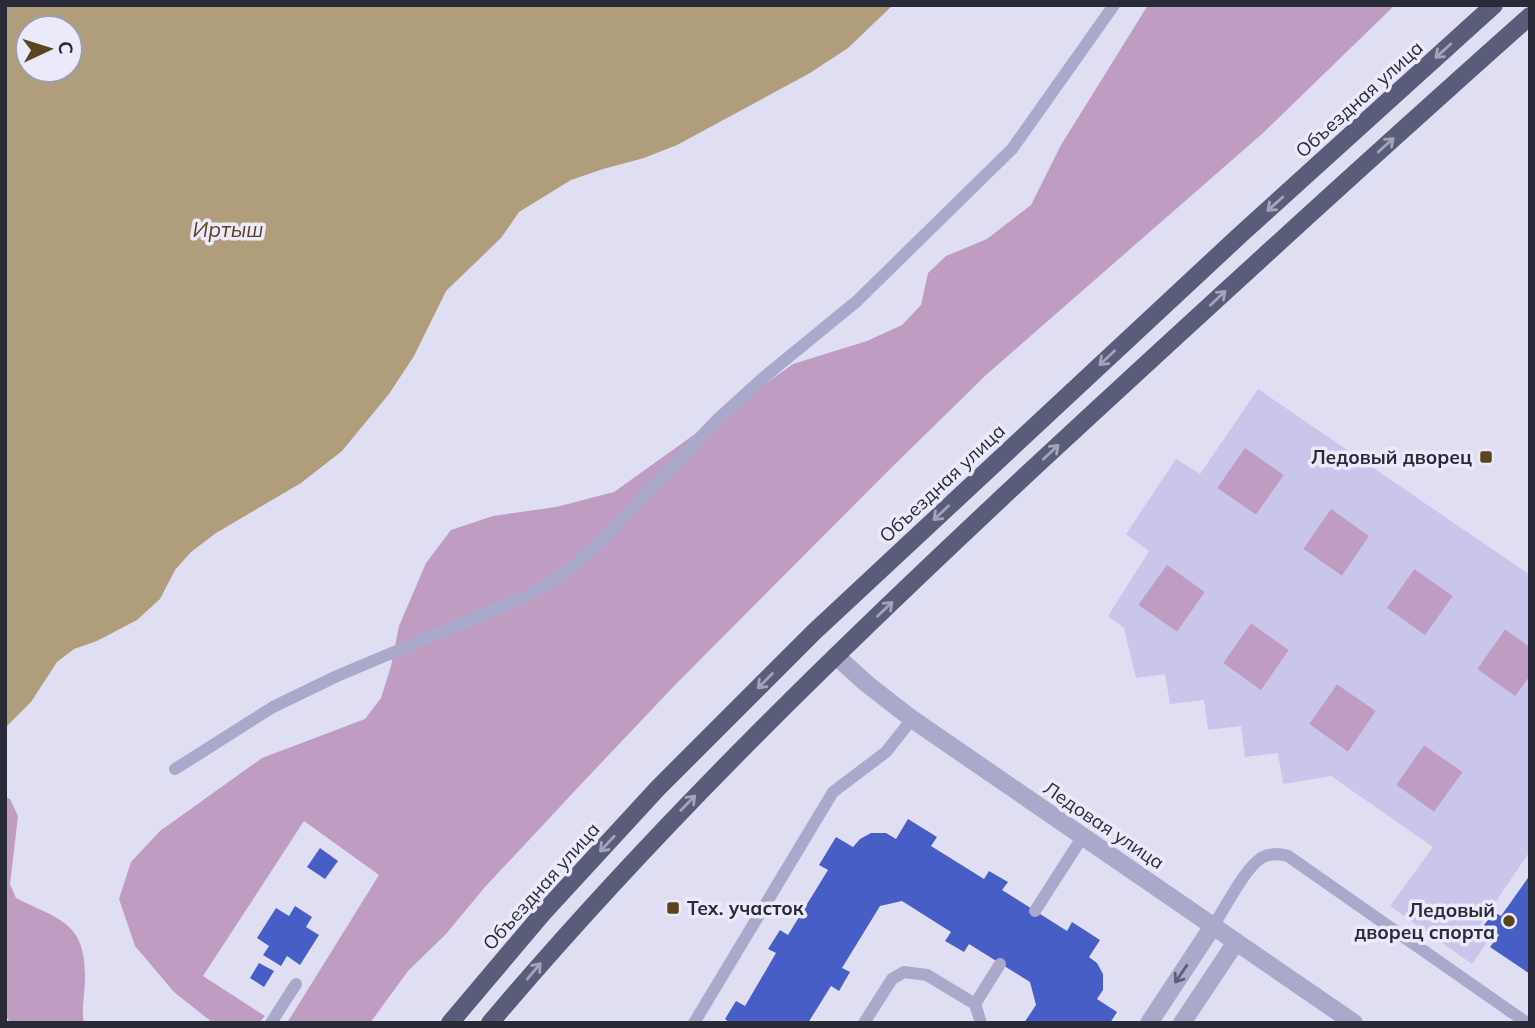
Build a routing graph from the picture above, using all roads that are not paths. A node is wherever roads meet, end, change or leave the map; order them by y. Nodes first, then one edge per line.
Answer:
1 (1114, 5) edge
2 (1494, 5) edge
3 (1530, 16) edge
4 (814, 632) junction
5 (836, 656) junction
6 (912, 719) junction
7 (175, 769) dead end
8 (1083, 836) junction
9 (1035, 911) dead end
10 (1213, 926) junction
11 (1236, 942) junction
12 (1000, 964) dead end
13 (296, 984) dead end
14 (975, 1004) junction
15 (271, 1023) edge
16 (450, 1023) edge
17 (490, 1023) edge
18 (694, 1023) edge
19 (864, 1023) edge
20 (981, 1023) edge
21 (1149, 1023) edge
22 (1182, 1023) edge
23 (1354, 1023) edge
24 (1527, 1023) edge

1 - 7 lane
2 -> 4 main road, Объездная улица
5 -> 3 main road
4 - 5 main road
4 -> 16 main road, Объездная улица
5 - 6 street, Ледовая улица
17 -> 5 main road
6 - 8 street, Ледовая улица
6 - 18 lane
8 - 9 lane
8 - 10 street, Ледовая улица
10 - 11 street, Ледовая улица
10 -> 21 street
10 - 24 lane
11 - 22 street
11 - 23 street, Ледовая улица
12 - 14 lane
13 - 15 lane
14 - 19 lane
14 - 20 lane

